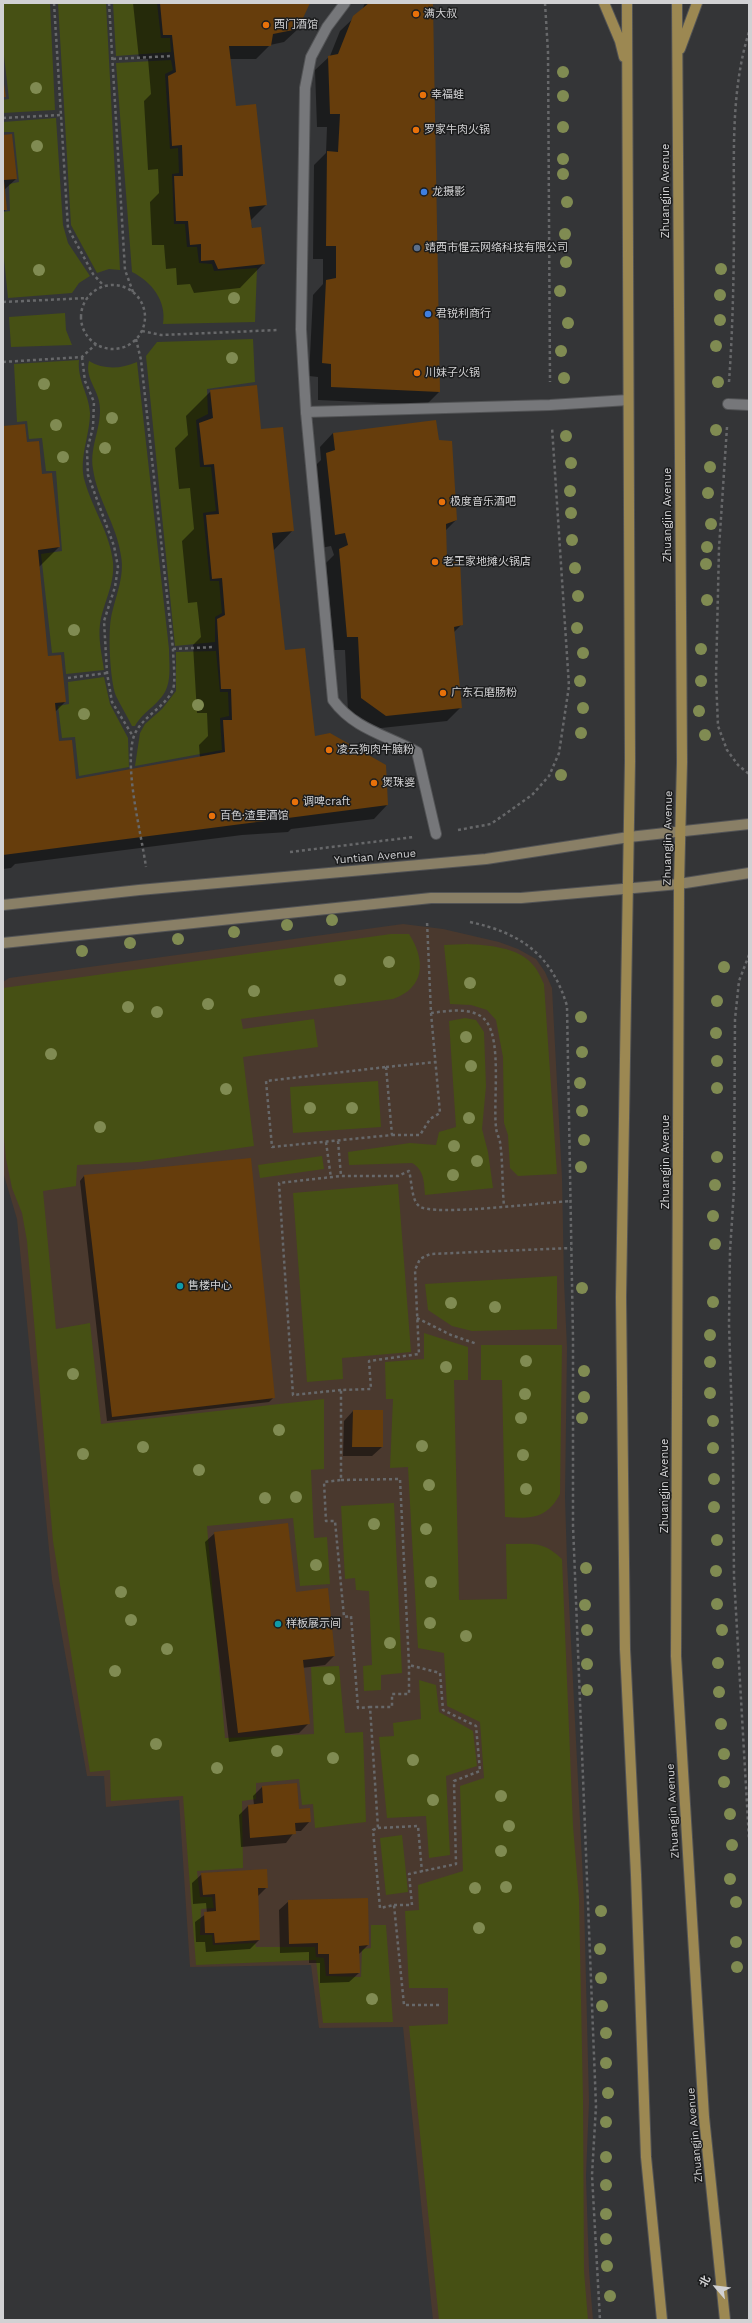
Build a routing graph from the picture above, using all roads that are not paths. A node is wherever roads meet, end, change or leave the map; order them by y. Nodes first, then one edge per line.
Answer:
1 (345, 3) edge
2 (604, 3) edge
3 (628, 3) edge
4 (676, 3) edge
5 (697, 3) edge
6 (677, 57) junction
7 (628, 70) junction
8 (628, 400) junction
9 (728, 404) dead end
10 (749, 406) edge
11 (306, 412) junction
12 (749, 824) edge
13 (681, 832) junction
14 (436, 834) road end
15 (629, 837) junction
16 (749, 873) edge
17 (679, 884) junction
18 (627, 889) junction
19 (3, 905) edge
20 (3, 943) edge
21 (662, 2320) edge
22 (725, 2320) edge

1 - 11 street
2 - 7 main road
3 - 7 main road
4 - 6 main road, Zhuangjin Avenue
5 - 6 main road
6 - 13 main road, Zhuangjin Avenue
7 - 8 main road
8 - 11 street
8 - 15 main road
9 - 10 street
11 - 14 street
12 - 13 main road, Yuntian Avenue
13 - 15 main road, Yuntian Avenue
13 - 17 main road, Zhuangjin Avenue
15 - 18 main road
15 - 19 main road, Yuntian Avenue
16 - 17 main road
17 - 18 main road
17 - 22 main road, Zhuangjin Avenue
18 - 20 main road
18 - 21 main road

